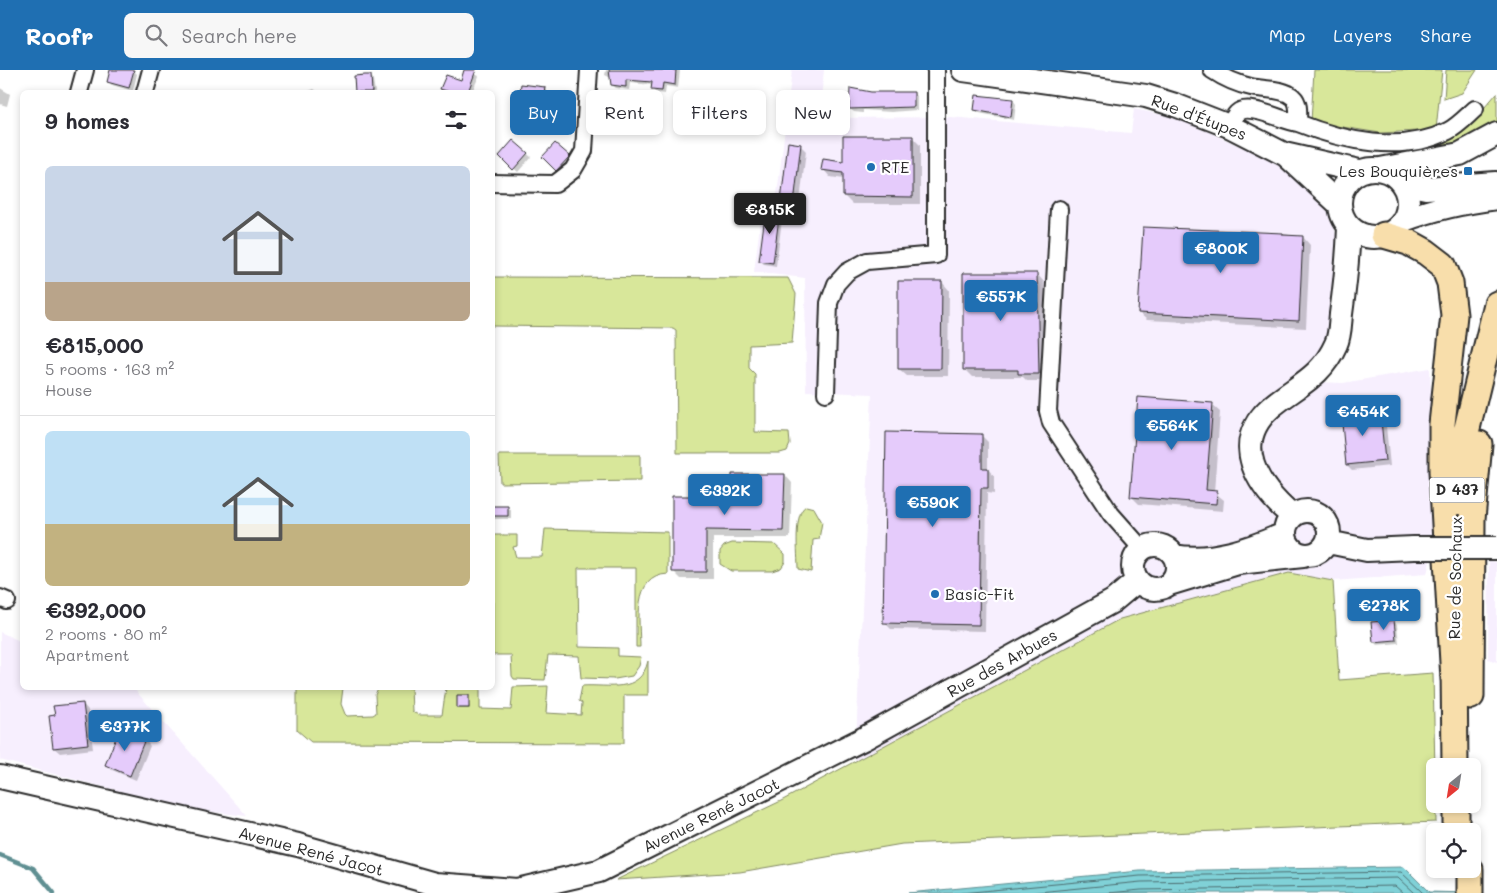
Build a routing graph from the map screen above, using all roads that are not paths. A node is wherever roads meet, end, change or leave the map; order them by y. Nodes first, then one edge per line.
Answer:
1 (85, 70) edge
2 (151, 70) edge
3 (589, 70) edge
4 (936, 70) edge
5 (963, 70) edge
6 (1212, 70) edge
7 (80, 90) edge
8 (146, 90) edge
9 (1475, 109) dead end
10 (1298, 123) junction
11 (1229, 126) junction
12 (1497, 134) edge
13 (1284, 154) junction
14 (1370, 170) junction
15 (495, 183) edge
16 (1402, 183) junction
17 (1497, 183) edge
18 (1497, 198) edge
19 (1340, 204) junction
20 (1059, 209) dead end
21 (1404, 220) junction
22 (1349, 227) junction
23 (1377, 236) junction
24 (1348, 270) junction
25 (1497, 304) edge
26 (1497, 364) edge
27 (826, 392) dead end
28 (1497, 444) edge
29 (1472, 519) junction
30 (1288, 525) junction
31 (1328, 542) junction
32 (1497, 548) edge
33 (1142, 549) junction
34 (1174, 556) junction
35 (1303, 556) junction
36 (1137, 581) junction
37 (1169, 584) junction
38 (1454, 680) junction
39 (863, 740) joint
40 (1455, 758) edge
41 (1471, 758) edge
42 (0, 777) edge

1 - 7 street
2 - 8 street
3 - 15 street
4 - 27 street
5 - 11 main road, Rue d'Étupes
6 - 10 street
9 - 10 street
10 - 11 street
11 - 13 main road, Rue d'Étupes
12 - 14 main road
13 - 14 main road, Rue d'Étupes
13 - 19 main road, Rue d'Étupes
14 - 16 main road
14 - 19 main road
16 - 17 main road
16 - 21 main road
18 - 21 main road
19 - 22 main road
20 - 33 street
21 - 23 main road
22 - 23 main road
22 - 24 main road
23 - 24 main road
23 - 38 main road
24 - 30 main road
25 - 38 main road, Rue de Sochaux / D 437
26 - 29 main road, Rue de Sochaux / D 437
28 - 29 main road
29 - 41 main road, Rue de Sochaux / D 437
30 - 31 main road
30 - 34 main road
30 - 35 main road
31 - 32 main road, bridge
31 - 35 main road
33 - 34 main road
33 - 36 main road
34 - 37 main road
35 - 37 main road
36 - 37 main road
36 - 39 main road, Rue des Arbues
38 - 40 main road, Rue de Sochaux / D 437
39 - 42 main road, Avenue René Jacot

